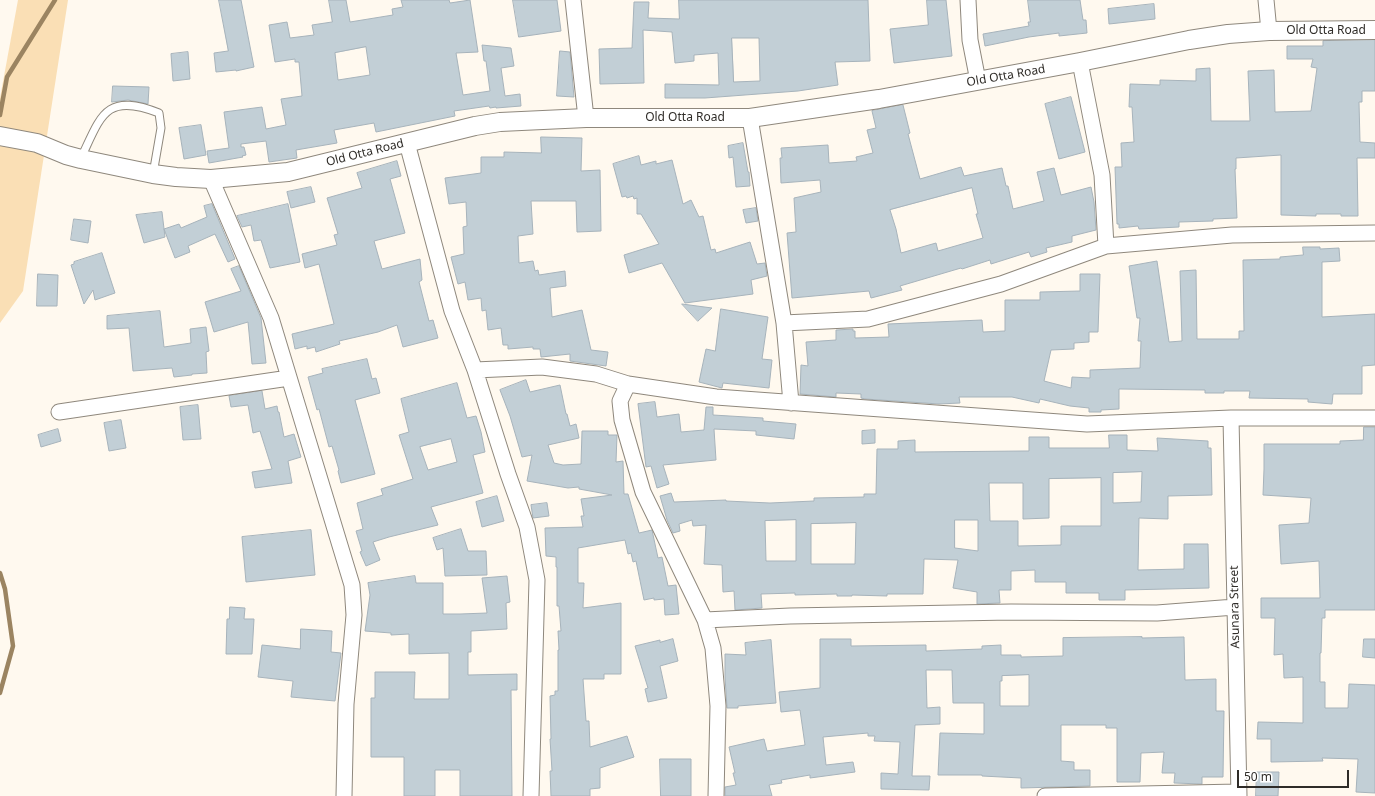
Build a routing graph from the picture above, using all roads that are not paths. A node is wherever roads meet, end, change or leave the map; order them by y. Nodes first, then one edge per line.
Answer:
1 (573, 0) edge
2 (968, 0) edge
3 (1266, 0) edge
4 (1375, 30) edge
5 (1269, 31) junction
6 (1080, 62) junction
7 (978, 80) junction
8 (586, 118) junction
9 (750, 118) junction
10 (0, 136) edge
11 (407, 143) junction
12 (81, 159) junction
13 (153, 174) junction
14 (211, 179) junction
15 (1375, 233) edge
16 (1106, 246) junction
17 (784, 324) junction
18 (475, 370) junction
19 (289, 378) junction
20 (628, 384) junction
21 (791, 403) junction
22 (59, 412) dead end
23 (1231, 418) junction
24 (1375, 418) edge
25 (1235, 607) junction
26 (706, 620) junction
27 (1239, 794) edge
28 (344, 796) edge
29 (531, 796) edge
30 (716, 796) edge
31 (1045, 796) edge

1 - 8 street
2 - 7 street
3 - 5 street
4 - 5 street, Old Otta Road
5 - 6 street, Old Otta Road
6 - 7 street, Old Otta Road
6 - 16 street
7 - 9 street, Old Otta Road
8 - 9 street, Old Otta Road
8 - 11 street, Old Otta Road
9 - 17 street
10 - 12 street, Old Otta Road
11 - 14 street, Old Otta Road
11 - 18 street
12 - 13 street, Old Otta Road
12 - 13 lane
13 - 14 street, Old Otta Road
14 - 19 street
15 - 16 street
16 - 17 street
17 - 21 street
18 - 20 street
18 - 29 street
19 - 22 street
19 - 28 street
20 - 21 street
20 - 26 street
21 - 23 street
23 - 24 street
23 - 25 street, Asunara Street
25 - 26 street
25 - 27 street, Asunara Street
26 - 30 street
27 - 31 street

